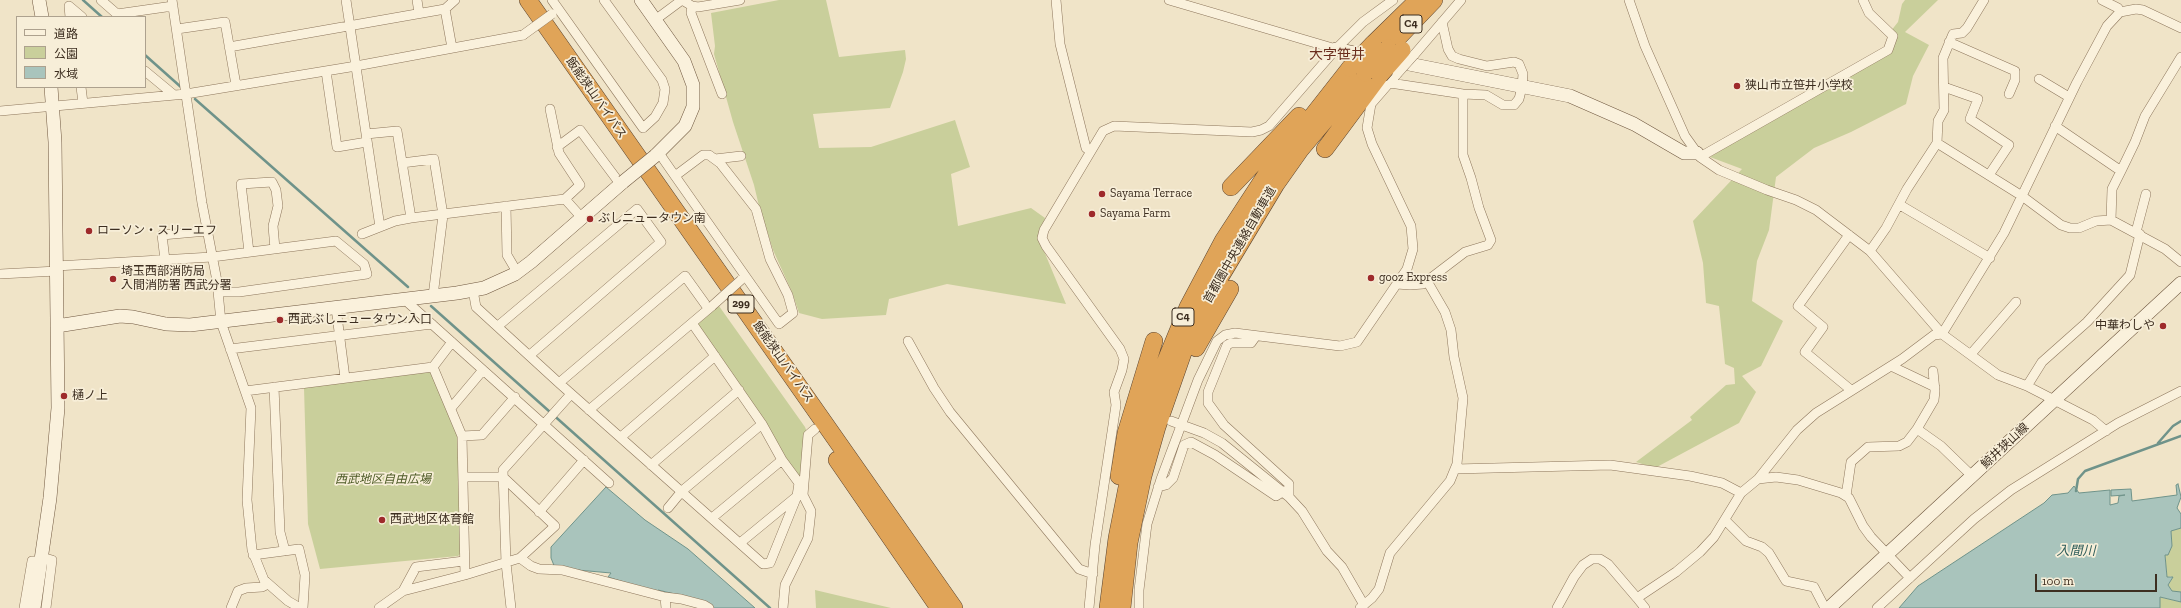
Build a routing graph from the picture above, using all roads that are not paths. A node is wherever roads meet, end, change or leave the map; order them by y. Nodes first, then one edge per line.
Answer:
1 (39, 0) edge
2 (101, 0) edge
3 (346, 0) edge
4 (417, 0) edge
5 (455, 0) edge
6 (514, 0) edge
7 (528, 0) edge
8 (604, 0) edge
9 (641, 0) edge
10 (682, 0) edge
11 (740, 0) edge
12 (1056, 0) edge
13 (1169, 0) edge
14 (1392, 0) edge
15 (1418, 0) edge
16 (1434, 0) edge
17 (1442, 0) edge
18 (1461, 0) edge
19 (1640, 0) edge
20 (1862, 0) edge
21 (1984, 0) edge
22 (2102, 0) edge
23 (1630, 2) edge
24 (173, 3) edge
25 (692, 6) junction
26 (554, 7) edge
27 (445, 9) junction
28 (2120, 12) junction
29 (419, 13) junction
30 (42, 16) edge
31 (70, 16) edge
32 (81, 16) edge
33 (655, 20) junction
34 (1442, 22) junction
35 (350, 26) junction
36 (2181, 28) edge
37 (177, 29) junction
38 (1950, 42) junction
39 (229, 47) junction
40 (452, 48) junction
41 (1336, 49) junction
42 (1394, 49) junction
43 (2181, 57) edge
44 (356, 66) junction
45 (326, 71) junction
46 (146, 72) edge
47 (1371, 75) junction
48 (2039, 79) dead end
49 (236, 86) junction
50 (1522, 87) junction
51 (1944, 87) junction
52 (52, 88) edge
53 (81, 88) edge
54 (186, 94) junction
55 (722, 94) dead end
56 (1463, 94) junction
57 (2009, 94) dead end
58 (174, 95) junction
59 (2069, 97) junction
60 (83, 103) junction
61 (53, 106) junction
62 (550, 109) dead end
63 (0, 111) edge
64 (2055, 126) junction
65 (367, 138) junction
66 (1937, 143) junction
67 (557, 147) junction
68 (1325, 149) dead end
69 (1090, 151) junction
70 (657, 154) junction
71 (1698, 155) junction
72 (741, 156) dead end
73 (715, 159) junction
74 (402, 163) junction
75 (2121, 171) junction
76 (1988, 175) junction
77 (675, 176) junction
78 (622, 183) junction
79 (1231, 186) dead end
80 (2146, 194) dead end
81 (2022, 196) junction
82 (565, 199) junction
83 (1900, 205) junction
84 (506, 206) junction
85 (443, 215) junction
86 (411, 218) junction
87 (582, 218) junction
88 (2111, 220) junction
89 (380, 228) junction
90 (207, 231) junction
91 (2138, 233) junction
92 (362, 234) dead end
93 (1849, 235) junction
94 (275, 249) junction
95 (1870, 251) junction
96 (250, 252) junction
97 (212, 257) junction
98 (1990, 258) junction
99 (165, 260) junction
100 (2181, 262) edge
101 (56, 269) junction
102 (517, 272) junction
103 (0, 274) edge
104 (743, 278) junction
105 (1427, 281) junction
106 (2181, 283) edge
107 (1397, 284) junction
108 (1230, 289) dead end
109 (472, 290) junction
110 (218, 292) junction
111 (434, 296) junction
112 (405, 300) junction
113 (2016, 302) dead end
114 (710, 307) junction
115 (336, 308) junction
116 (221, 322) junction
117 (692, 323) junction
118 (432, 324) junction
119 (57, 326) junction
120 (498, 326) junction
121 (1942, 334) junction
122 (340, 335) junction
123 (1256, 336) junction
124 (908, 341) dead end
125 (1154, 341) dead end
126 (452, 342) junction
127 (230, 349) junction
128 (1971, 354) junction
129 (530, 355) junction
130 (715, 356) junction
131 (1891, 366) junction
132 (433, 367) junction
133 (483, 370) junction
134 (1933, 371) dead end
135 (345, 378) junction
136 (559, 383) junction
137 (2027, 386) junction
138 (274, 387) junction
139 (1934, 387) junction
140 (739, 390) junction
141 (1851, 390) junction
142 (245, 391) junction
143 (2181, 391) edge
144 (572, 394) junction
145 (515, 397) junction
146 (2053, 401) junction
147 (1116, 405) junction
148 (451, 408) junction
149 (1126, 408) dead end
150 (589, 410) junction
151 (1171, 421) dead end
152 (547, 422) junction
153 (762, 424) junction
154 (1183, 425) junction
155 (815, 429) junction
156 (1917, 429) junction
157 (2106, 431) junction
158 (462, 436) junction
159 (621, 437) junction
160 (584, 460) junction
161 (782, 460) junction
162 (652, 465) junction
163 (1455, 469) junction
164 (1143, 476) junction
165 (1972, 476) junction
166 (463, 477) junction
167 (503, 477) junction
168 (1758, 479) junction
169 (609, 482) dead end
170 (1158, 487) junction
171 (682, 491) junction
172 (1741, 492) junction
173 (1286, 494) junction
174 (797, 496) junction
175 (1846, 496) junction
176 (668, 508) dead end
177 (539, 512) junction
178 (712, 518) junction
179 (1725, 520) junction
180 (740, 543) junction
181 (285, 551) junction
182 (1888, 554) junction
183 (253, 555) junction
184 (520, 558) junction
185 (41, 559) junction
186 (464, 561) junction
187 (506, 563) junction
188 (1093, 574) junction
189 (465, 575) junction
190 (1910, 578) junction
191 (268, 584) junction
192 (403, 591) junction
193 (665, 597) junction
194 (1637, 598) junction
195 (1362, 606) edge
196 (24, 608) edge
197 (34, 608) edge
198 (46, 608) edge
199 (231, 608) edge
200 (300, 608) edge
201 (303, 608) edge
202 (378, 608) edge
203 (511, 608) edge
204 (666, 608) edge
205 (709, 608) edge
206 (783, 608) edge
207 (940, 608) edge
208 (954, 608) edge
209 (1089, 608) edge
210 (1108, 608) edge
211 (1122, 608) edge
212 (1139, 608) edge
213 (1557, 608) edge
214 (1645, 608) edge
215 (1825, 608) edge
216 (1829, 608) edge
217 (1877, 608) edge

1 - 30 street
2 - 24 street
3 - 35 street
4 - 29 street
5 - 27 street
6 - 155 highway, 飯能狭山バイパス / 299
7 - 208 highway, 飯能狭山バイパス / 299
8 - 26 street
9 - 33 street
10 - 25 street
10 - 33 street
11 - 25 street
12 - 69 street
13 - 41 street
14 - 41 street
15 - 42 highway, 首都圏中央連絡自動車道 / C4
16 - 42 highway, 首都圏中央連絡自動車道 / C4
17 - 42 highway
18 - 34 street
19 - 23 street
20 - 71 street
21 - 38 street
22 - 28 street
23 - 71 street
24 - 37 street
25 - 55 street
26 - 40 street, bridge
27 - 29 street
27 - 40 street
28 - 36 street
28 - 59 street
29 - 35 street
31 - 32 street
33 - 70 street
34 - 42 street
34 - 50 street
35 - 39 street
35 - 44 street
37 - 39 street
37 - 54 street
38 - 51 street
38 - 57 street
39 - 49 street
40 - 44 street
41 - 50 street
41 - 69 street
42 - 47 highway, 首都圏中央連絡自動車道 / C4, bridge
42 - 47 highway, bridge
42 - 47 street, bridge
43 - 75 street
44 - 45 street
44 - 65 street
45 - 49 street
45 - 65 street
46 - 58 street
47 - 56 street
47 - 68 highway
47 - 79 highway
47 - 107 street
47 - 164 highway, 首都圏中央連絡自動車道 / C4
47 - 210 highway, 首都圏中央連絡自動車道 / C4
48 - 59 street
49 - 54 street
50 - 56 street
50 - 71 street
51 - 66 street
51 - 76 street
52 - 61 street
53 - 60 street
54 - 58 street
54 - 90 street
56 - 105 street
58 - 60 street
59 - 64 street
60 - 61 street
61 - 63 street
61 - 101 street
62 - 67 street
64 - 75 street
64 - 81 street
65 - 74 street
65 - 89 street
66 - 76 street
66 - 83 street
67 - 78 street
67 - 82 street
69 - 147 street
70 - 77 street
70 - 78 street, bridge
71 - 93 street
72 - 73 street
73 - 77 street
73 - 104 street
74 - 85 street
74 - 86 street
75 - 88 street
76 - 81 street
77 - 104 street
78 - 87 street
80 - 91 street
81 - 88 street
81 - 98 street
82 - 84 street
82 - 87 street
83 - 95 street
83 - 98 street
84 - 85 street
84 - 102 street
85 - 86 street
85 - 111 street
86 - 89 street
87 - 102 street
88 - 91 street
89 - 92 street
90 - 97 street
90 - 99 street
91 - 100 street
91 - 137 street
93 - 95 street
93 - 141 street
94 - 96 street
94 - 96 street
94 - 110 street
95 - 121 street
96 - 97 street
97 - 99 street
97 - 110 street
98 - 121 street
99 - 101 street
101 - 103 street
101 - 119 street
102 - 109 street
104 - 114 street, bridge
105 - 107 street
105 - 163 street
106 - 146 street, 鯨井狭山線
107 - 123 street
108 - 164 highway
109 - 111 street
109 - 120 street
110 - 116 street
111 - 112 street
112 - 115 street
112 - 118 street
113 - 128 street
114 - 117 street
114 - 136 street
115 - 116 street
115 - 122 street
116 - 119 street
116 - 127 street
117 - 130 street
117 - 150 street
118 - 122 street
118 - 126 street
119 - 185 street
120 - 129 street
120 - 129 street
121 - 128 street
121 - 131 street
122 - 127 street
122 - 135 street
123 - 154 street
123 - 173 street
124 - 188 street
125 - 210 highway
126 - 132 street
126 - 133 street
127 - 142 street
128 - 137 street
129 - 136 street
130 - 140 street
130 - 159 street
131 - 139 street
131 - 141 street
132 - 135 street
132 - 148 street
133 - 145 street
133 - 148 street
134 - 139 street
135 - 138 street
136 - 144 street
137 - 146 street
138 - 142 street
138 - 181 street
139 - 156 street
140 - 153 street
140 - 162 street
141 - 168 street
142 - 183 street
143 - 157 street
144 - 150 street
144 - 152 street
145 - 152 street
145 - 158 street
146 - 157 street
146 - 165 street, 鯨井狭山線
147 - 149 street
147 - 188 street
148 - 158 street
150 - 159 street
151 - 154 street
152 - 160 street
152 - 167 street
153 - 161 street
153 - 171 street
154 - 170 street
154 - 173 street
155 - 206 street
155 - 207 highway, 飯能狭山バイパス / 299
156 - 165 street
156 - 175 street
157 - 190 street
158 - 166 street
159 - 162 street
160 - 169 street
160 - 177 street
161 - 174 street
161 - 178 street
162 - 171 street
163 - 172 street
163 - 195 street
164 - 211 highway, 首都圏中央連絡自動車道 / C4
165 - 182 street, 鯨井狭山線
166 - 167 street
166 - 186 street
167 - 177 street
167 - 187 street
168 - 172 street
168 - 175 street
170 - 173 street
170 - 212 street
171 - 176 street
171 - 178 street
172 - 179 street
173 - 195 street
174 - 180 street
174 - 180 street
175 - 182 street
177 - 184 street
178 - 180 street
179 - 194 street
179 - 215 street
181 - 183 street
181 - 201 street
182 - 190 street
182 - 216 street, 鯨井狭山線
183 - 191 street
184 - 187 street
184 - 193 street
185 - 196 street
185 - 197 street
185 - 198 street
186 - 189 street
186 - 192 street
187 - 189 street
187 - 203 street
188 - 209 street
189 - 192 street
190 - 217 street
191 - 199 street
191 - 200 street
192 - 202 street
193 - 204 street
193 - 205 street
194 - 213 street
194 - 214 street

